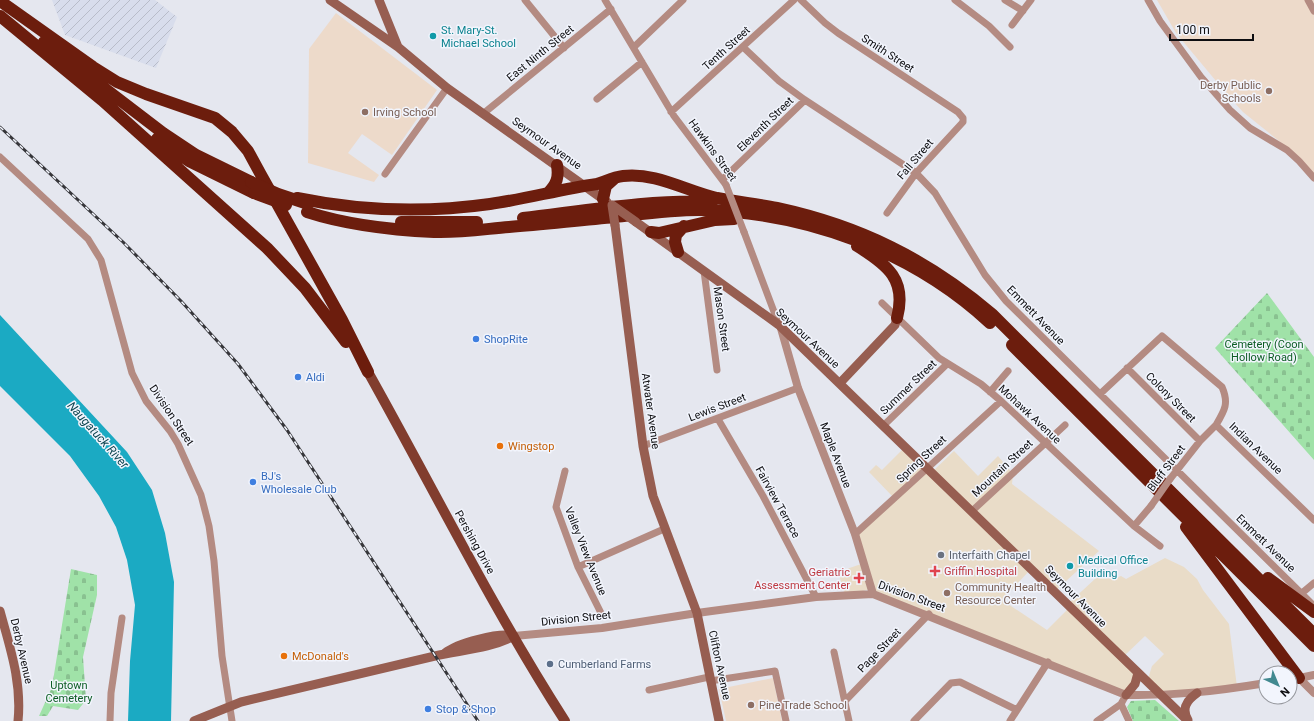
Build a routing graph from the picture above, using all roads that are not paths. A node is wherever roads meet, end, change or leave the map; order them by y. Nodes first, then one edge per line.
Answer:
1 (330, 0) edge
2 (379, 0) edge
3 (525, 0) edge
4 (605, 0) edge
5 (683, 0) edge
6 (794, 0) edge
7 (801, 0) edge
8 (955, 0) edge
9 (1005, 0) edge
10 (1031, 0) edge
11 (1148, 0) edge
12 (1308, 0) edge
13 (0, 1) edge
14 (0, 5) edge
15 (611, 9) junction
16 (1023, 11) junction
17 (1314, 11) edge
18 (0, 16) edge
19 (1012, 25) dead end
20 (1010, 46) dead end
21 (398, 47) junction
22 (634, 47) junction
23 (743, 47) junction
24 (564, 48) junction
25 (47, 49) junction
26 (642, 62) junction
27 (447, 88) junction
28 (597, 99) dead end
29 (102, 100) junction
30 (805, 100) junction
31 (671, 112) junction
32 (484, 113) junction
33 (963, 122) joint
34 (0, 157) edge
35 (557, 165) junction
36 (916, 173) junction
37 (385, 174) dead end
38 (618, 177) junction
39 (1314, 178) edge
40 (724, 182) junction
41 (585, 185) junction
42 (252, 188) junction
43 (548, 193) junction
44 (608, 202) junction
45 (308, 205) junction
46 (776, 208) junction
47 (887, 212) dead end
48 (786, 219) junction
49 (684, 226) junction
50 (651, 232) junction
51 (834, 232) junction
52 (678, 252) junction
53 (704, 270) junction
54 (882, 303) dead end
55 (897, 318) junction
56 (779, 324) junction
57 (947, 364) junction
58 (1127, 368) junction
59 (717, 370) dead end
60 (1008, 371) dead end
61 (368, 372) junction
62 (840, 384) junction
63 (798, 388) junction
64 (990, 392) junction
65 (1100, 394) junction
66 (1001, 401) junction
67 (718, 419) junction
68 (1216, 424) junction
69 (1065, 425) dead end
70 (883, 426) junction
71 (1200, 441) junction
72 (1045, 444) junction
73 (643, 446) junction
74 (928, 468) junction
75 (1176, 471) junction
76 (566, 472) dead end
77 (1144, 477) junction
78 (1182, 503) junction
79 (972, 511) junction
80 (1314, 520) edge
81 (1134, 526) junction
82 (664, 529) junction
83 (855, 534) junction
84 (1160, 546) dead end
85 (578, 567) junction
86 (1314, 583) edge
87 (1302, 593) junction
88 (873, 594) junction
89 (816, 597) junction
90 (1314, 606) edge
91 (0, 611) edge
92 (1314, 612) edge
93 (697, 613) junction
94 (929, 614) junction
95 (602, 615) dead end
96 (122, 618) dead end
97 (1314, 634) edge
98 (514, 636) junction
99 (1314, 646) edge
100 (834, 652) dead end
101 (1048, 662) junction
102 (1285, 665) edge
103 (1138, 673) junction
104 (1314, 675) edge
105 (1298, 678) edge
106 (710, 679) junction
107 (1298, 681) edge
108 (1258, 684) edge
109 (649, 690) dead end
110 (1197, 693) junction
111 (1314, 693) edge
112 (1126, 695) junction
113 (1161, 696) junction
114 (845, 700) junction
115 (1121, 704) junction
116 (230, 705) junction
117 (1017, 710) junction
118 (18, 721) edge
119 (110, 721) edge
120 (194, 721) edge
121 (232, 721) edge
122 (565, 721) edge
123 (719, 721) edge
124 (786, 721) edge
125 (849, 721) edge
126 (914, 721) edge
127 (1010, 721) edge
128 (1097, 721) edge
129 (1129, 721) edge
130 (1188, 721) edge

1 - 21 main road, Seymour Avenue
2 - 21 main road
3 - 24 street
4 - 15 street, Hawkins Street
5 - 22 street
6 - 23 street, Tenth Street
7 - 33 street, Smith Street
8 - 20 street
9 - 16 street
10 - 16 street
11 - 39 street
12 - 17 street
13 - 61 highway
14 - 25 highway
15 - 22 street, Hawkins Street
15 - 24 street, East Ninth Street
16 - 19 street
18 - 25 highway
21 - 27 main road, Seymour Avenue
22 - 26 street, Hawkins Street
23 - 30 street, Emmett Avenue
23 - 31 street, Tenth Street
24 - 32 street, East Ninth Street
25 - 29 highway
25 - 42 highway
26 - 28 street
26 - 31 street, Hawkins Street
27 - 32 main road, Seymour Avenue
27 - 37 street
29 - 42 highway
29 - 61 highway
30 - 36 street, Emmett Avenue
30 - 40 street, Eleventh Street
31 - 40 street, Hawkins Street
32 - 35 main road, Seymour Avenue
33 - 36 street, Fall Street
34 - 116 street, Division Street
35 - 41 main road, Seymour Avenue
35 - 43 highway
36 - 47 street, Fall Street
36 - 65 street, Emmett Avenue
38 - 41 highway
38 - 44 highway
38 - 46 highway
40 - 56 street, Hawkins Street, bridge
41 - 43 highway
41 - 44 main road, Seymour Avenue
42 - 45 highway, bridge
42 - 45 highway, bridge
43 - 45 highway
44 - 50 main road, Seymour Avenue, bridge
44 - 73 main road, Atwater Avenue, bridge
45 - 46 highway
45 - 48 highway
46 - 78 highway
48 - 49 highway
48 - 51 highway
49 - 50 highway
49 - 52 highway
50 - 52 main road, Seymour Avenue
51 - 55 highway
51 - 77 highway
52 - 53 main road, Seymour Avenue
53 - 56 main road, Seymour Avenue
53 - 59 street, Mason Street
54 - 55 street, Mohawk Avenue
55 - 57 street, Mohawk Avenue
55 - 62 main road
56 - 62 main road, Seymour Avenue
56 - 63 street, Maple Avenue
57 - 64 street, Mohawk Avenue
57 - 70 street, Summer Street
58 - 65 street
58 - 68 street, Indian Avenue
58 - 71 street, Colony Street
60 - 64 street
61 - 98 main road, Pershing Drive
62 - 70 main road, Seymour Avenue
63 - 67 street, Lewis Street
63 - 83 street, Maple Avenue
64 - 66 street, Mohawk Avenue
65 - 75 street, Emmett Avenue
66 - 72 street, Mohawk Avenue
66 - 74 street, Spring Street
67 - 73 street, Lewis Street
67 - 89 street, Fairview Terrace
68 - 71 street, Bluff Street
68 - 80 street, Indian Avenue
69 - 72 street, Mountain Street
70 - 74 main road, Seymour Avenue
71 - 75 street, Bluff Street
72 - 79 street, Mountain Street
72 - 81 street, Mohawk Avenue
73 - 82 main road, Atwater Avenue
74 - 79 main road, Seymour Avenue
74 - 83 street, Spring Street
75 - 81 street, Bluff Street, bridge
75 - 87 street, Emmett Avenue
76 - 85 street, Valley View Avenue
77 - 99 highway
77 - 102 highway
78 - 92 highway
78 - 97 highway
79 - 103 main road, Seymour Avenue
81 - 84 street, Mohawk Avenue
82 - 85 street
82 - 93 main road, Atwater Avenue
83 - 88 street, Maple Avenue
85 - 95 street, Valley View Avenue
86 - 87 street
87 - 90 street, Emmett Avenue
88 - 89 street, Division Street
88 - 94 street, Division Street
89 - 93 street, Division Street
91 - 118 main road, Derby Avenue
93 - 98 street, Division Street
93 - 106 main road, Clifton Avenue
94 - 101 street, Division Street
94 - 114 street, Page Street
96 - 119 street
98 - 116 main road, Division Street
98 - 122 main road, Pershing Drive
100 - 114 street
101 - 112 street, Division Street
101 - 117 street
103 - 112 main road
103 - 113 main road, Seymour Avenue
104 - 105 street
106 - 109 street
106 - 123 main road, Clifton Avenue
106 - 124 street
107 - 111 street
108 - 110 street, Division Street
110 - 113 street, Division Street
110 - 130 main road
112 - 113 street, Division Street
112 - 115 street
113 - 130 main road, Seymour Avenue
114 - 125 street
115 - 128 street
115 - 129 street
116 - 120 main road, Division Street
116 - 121 street
117 - 126 street
117 - 127 street

